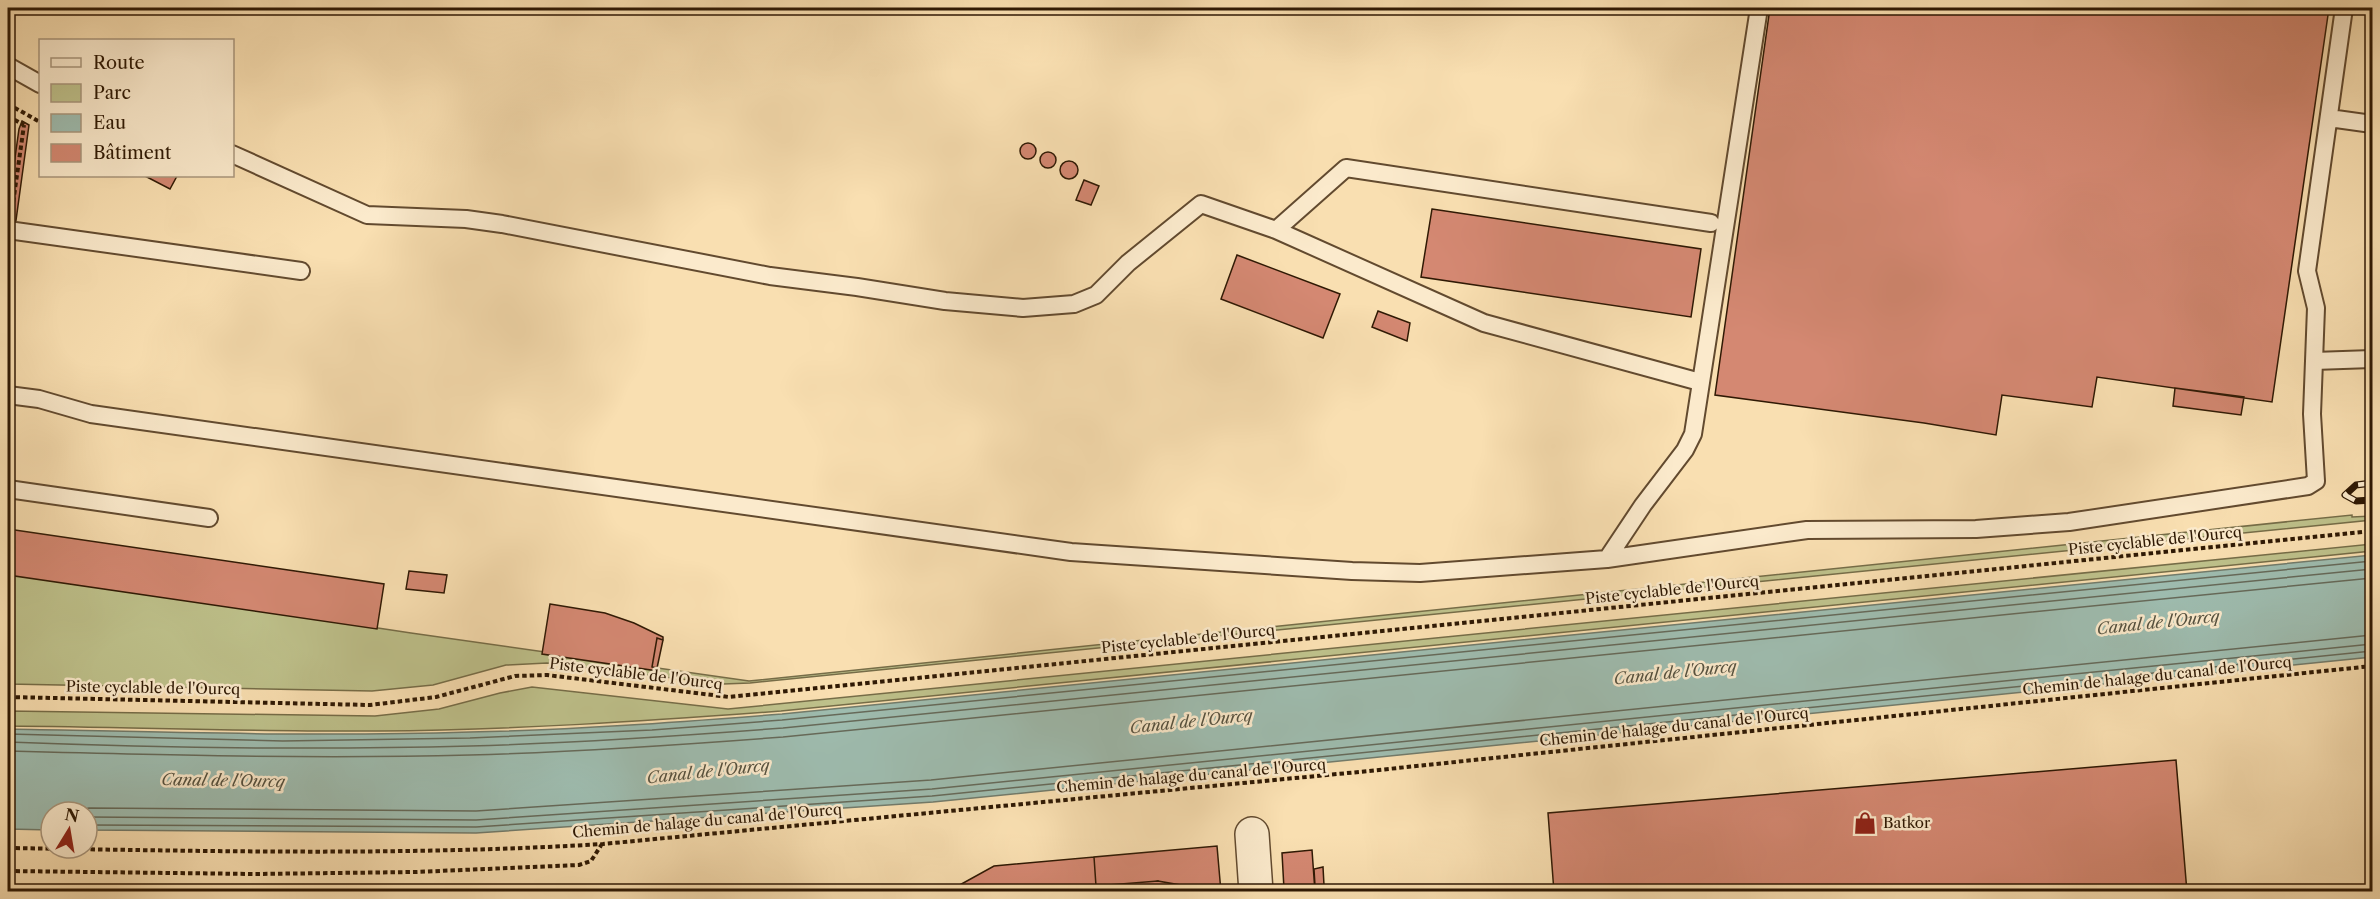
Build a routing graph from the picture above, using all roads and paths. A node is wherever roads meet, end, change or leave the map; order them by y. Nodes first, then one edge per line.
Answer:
1 (1759, 8) edge
2 (2344, 8) edge
3 (8, 66) edge
4 (39, 83) edge
5 (8, 104) edge
6 (8, 116) edge
7 (2329, 118) junction
8 (39, 121) edge
9 (2373, 124) edge
10 (234, 155) edge
11 (1711, 223) dead end
12 (8, 230) edge
13 (1276, 230) junction
14 (8, 239) edge
15 (301, 270) dead end
16 (2373, 359) edge
17 (2314, 361) junction
18 (1700, 382) junction
19 (8, 395) edge
20 (8, 489) edge
21 (209, 518) dead end
22 (2373, 531) edge
23 (1607, 559) junction
24 (2373, 666) edge
25 (8, 697) edge
26 (1252, 834) dead end
27 (603, 844) junction
28 (8, 848) edge
29 (8, 871) edge
30 (1257, 891) edge

1 - 18 lane
2 - 7 lane
3 - 4 lane
5 - 8 path
6 - 14 path, bridge
7 - 9 lane
7 - 17 lane
10 - 13 lane
11 - 13 lane
12 - 15 lane
13 - 18 lane
16 - 17 lane
17 - 23 lane
18 - 23 lane
19 - 23 lane
20 - 21 lane
22 - 25 path, Piste cyclable de l'Ourcq
24 - 27 path, Chemin de halage du canal de l'Ourcq
26 - 30 street
27 - 28 path, Chemin de halage du canal de l'Ourcq
27 - 29 path

